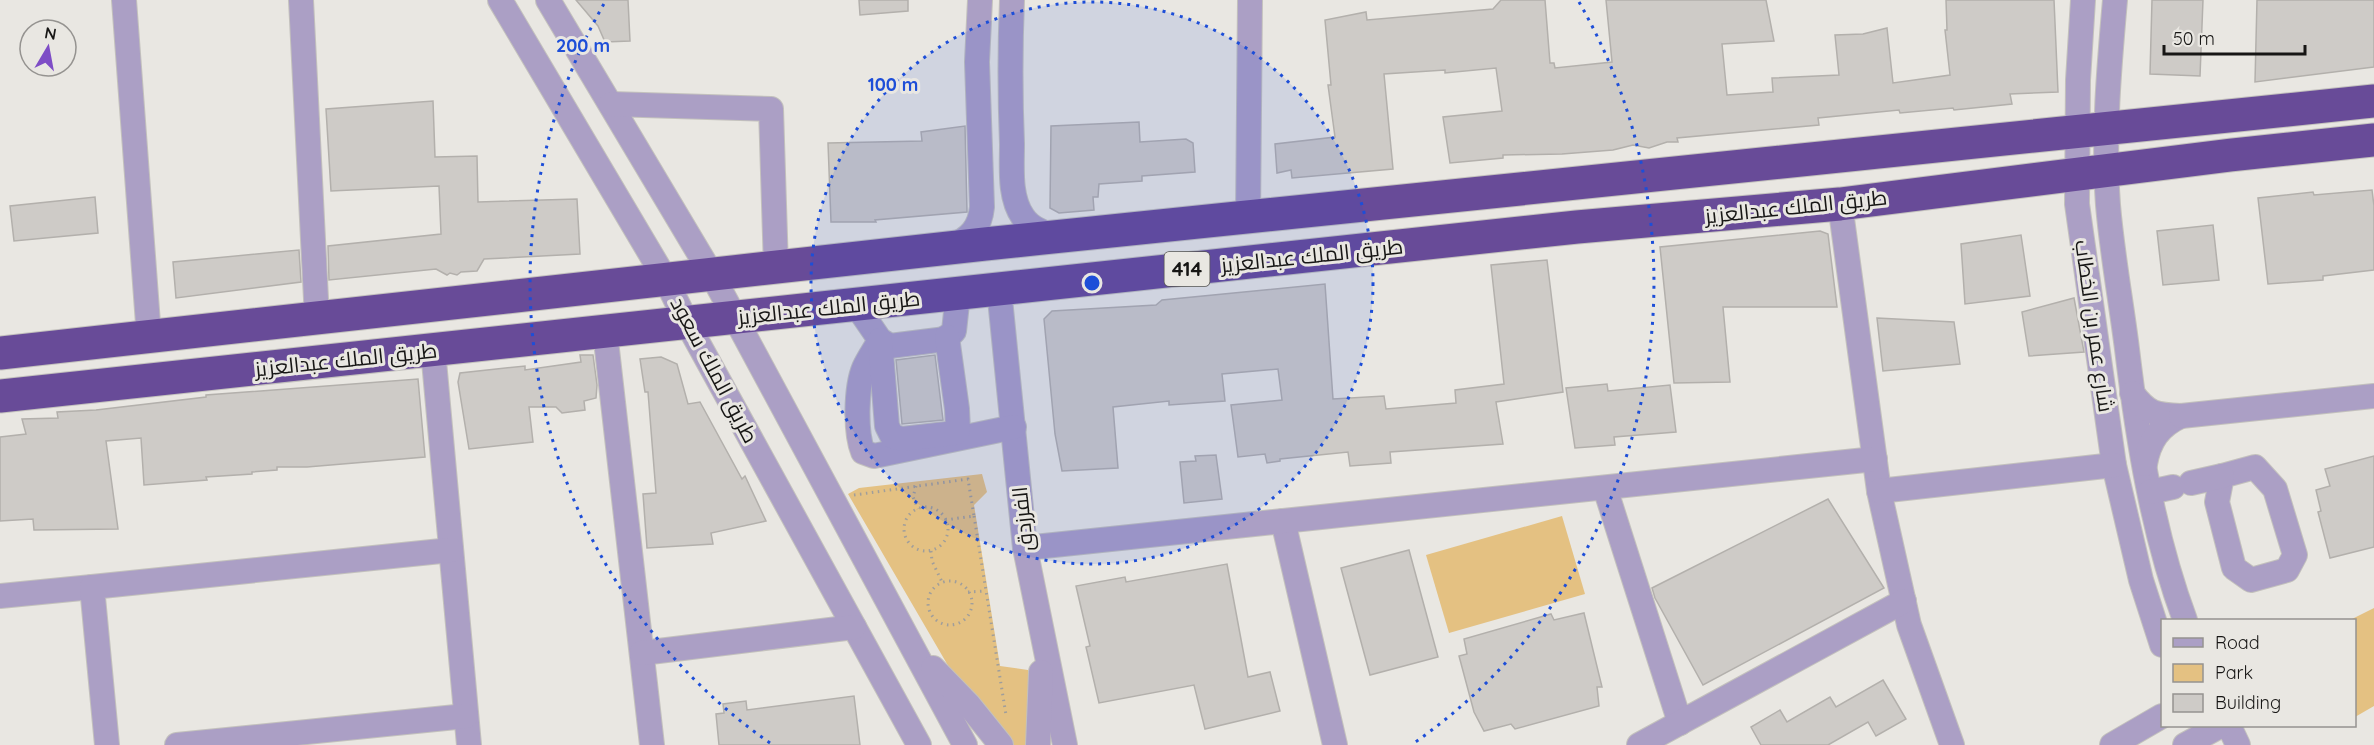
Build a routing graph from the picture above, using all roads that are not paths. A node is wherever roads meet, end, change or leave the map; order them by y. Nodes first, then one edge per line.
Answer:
1 (124, 0) edge
2 (301, 0) edge
3 (500, 0) edge
4 (548, 0) edge
5 (980, 0) edge
6 (1012, 0) edge
7 (1250, 0) edge
8 (2083, 0) edge
9 (2115, 0) edge
10 (2374, 101) edge
11 (611, 104) junction
12 (2092, 131) junction
13 (2374, 140) edge
14 (2093, 172) junction
15 (1840, 204) junction
16 (1248, 218) junction
17 (1064, 236) junction
18 (950, 248) junction
19 (776, 268) junction
20 (712, 275) junction
21 (666, 280) junction
22 (999, 290) junction
23 (958, 294) junction
24 (856, 305) junction
25 (734, 318) junction
26 (317, 319) junction
27 (687, 323) junction
28 (605, 332) junction
29 (149, 337) junction
30 (947, 337) junction
31 (880, 340) junction
32 (433, 350) junction
33 (0, 353) edge
34 (2133, 393) junction
35 (0, 396) edge
36 (2374, 396) edge
37 (2181, 416) junction
38 (1014, 428) junction
39 (1875, 459) junction
40 (2114, 465) junction
41 (2144, 466) junction
42 (2222, 476) junction
43 (1605, 488) junction
44 (1879, 490) junction
45 (2150, 492) junction
46 (1283, 521) junction
47 (1025, 548) junction
48 (451, 550) junction
49 (92, 587) junction
50 (0, 596) edge
51 (1904, 601) junction
52 (2184, 619) edge
53 (854, 627) junction
54 (1042, 634) junction
55 (2161, 639) edge
56 (911, 646) junction
57 (642, 653) junction
58 (466, 716) junction
59 (2161, 717) edge
60 (1680, 723) junction
61 (2229, 727) edge
62 (1002, 734) edge
63 (107, 745) edge
64 (177, 745) edge
65 (469, 745) edge
66 (652, 745) edge
67 (919, 745) edge
68 (965, 745) edge
69 (1038, 745) edge
70 (1065, 745) edge
71 (1335, 745) edge
72 (1639, 745) edge
73 (1952, 745) edge
74 (2112, 745) edge
75 (2238, 745) edge

1 - 29 street
2 - 26 street
3 - 21 street, طريق الملك سعود
4 - 11 street, طريق الملك سعود
5 - 18 street
6 - 17 street
7 - 16 street
8 - 12 street, شارع عمر بن الخطاب
9 - 12 street, شارع عمر بن الخطاب
10 - 12 highway, طريق الملك عبدالعزيز / 414
11 - 19 street
11 - 20 street, طريق الملك سعود
12 - 14 street, شارع عمر بن الخطاب
12 - 16 highway, طريق الملك عبدالعزيز / 414
13 - 14 highway, طريق الملك عبدالعزيز / 414
14 - 15 highway, طريق الملك عبدالعزيز / 414
14 - 34 street, شارع عمر بن الخطاب
14 - 40 street, شارع عمر بن الخطاب
15 - 22 highway, طريق الملك عبدالعزيز / 414
15 - 39 street
16 - 17 highway, طريق الملك عبدالعزيز / 414
17 - 18 highway, طريق الملك عبدالعزيز / 414
18 - 19 highway, طريق الملك عبدالعزيز / 414
19 - 20 highway, طريق الملك عبدالعزيز / 414
20 - 21 highway, طريق الملك عبدالعزيز / 414
20 - 25 street, طريق الملك سعود
21 - 26 highway, طريق الملك عبدالعزيز / 414
21 - 27 street, طريق الملك سعود
22 - 23 highway, طريق الملك عبدالعزيز / 414
22 - 38 street, الفرزدق
23 - 24 highway, طريق الملك عبدالعزيز / 414
23 - 30 street
24 - 25 highway, طريق الملك عبدالعزيز / 414
24 - 31 street
25 - 27 highway, طريق الملك عبدالعزيز / 414
25 - 56 street, طريق الملك سعود
26 - 29 highway, طريق الملك عبدالعزيز / 414
27 - 28 highway, طريق الملك عبدالعزيز / 414
27 - 53 street, طريق الملك سعود
28 - 32 highway, طريق الملك عبدالعزيز / 414
28 - 57 street
29 - 33 highway, طريق الملك عبدالعزيز / 414
30 - 31 street
30 - 31 street
31 - 38 street
32 - 35 highway, طريق الملك عبدالعزيز / 414
32 - 48 street
34 - 37 street
34 - 41 street, شارع عمر بن الخطاب
36 - 37 street
37 - 41 street
38 - 47 street, الفرزدق
39 - 43 street
39 - 44 street
40 - 44 street
40 - 55 street, شارع عمر بن الخطاب
41 - 45 street, شارع عمر بن الخطاب
42 - 42 street
42 - 45 street
43 - 46 street
43 - 60 street
44 - 51 street
45 - 52 street, شارع عمر بن الخطاب
46 - 47 street
46 - 71 street
47 - 54 street, الفرزدق
48 - 49 street
48 - 58 street
49 - 50 street
49 - 63 street
51 - 60 street
51 - 73 street
53 - 57 street
53 - 67 street, طريق الملك سعود
54 - 69 street
54 - 70 street, الفرزدق
56 - 62 street
56 - 68 street, طريق الملك سعود
57 - 66 street
58 - 64 street
58 - 65 street
59 - 74 street
60 - 72 street
61 - 75 street

